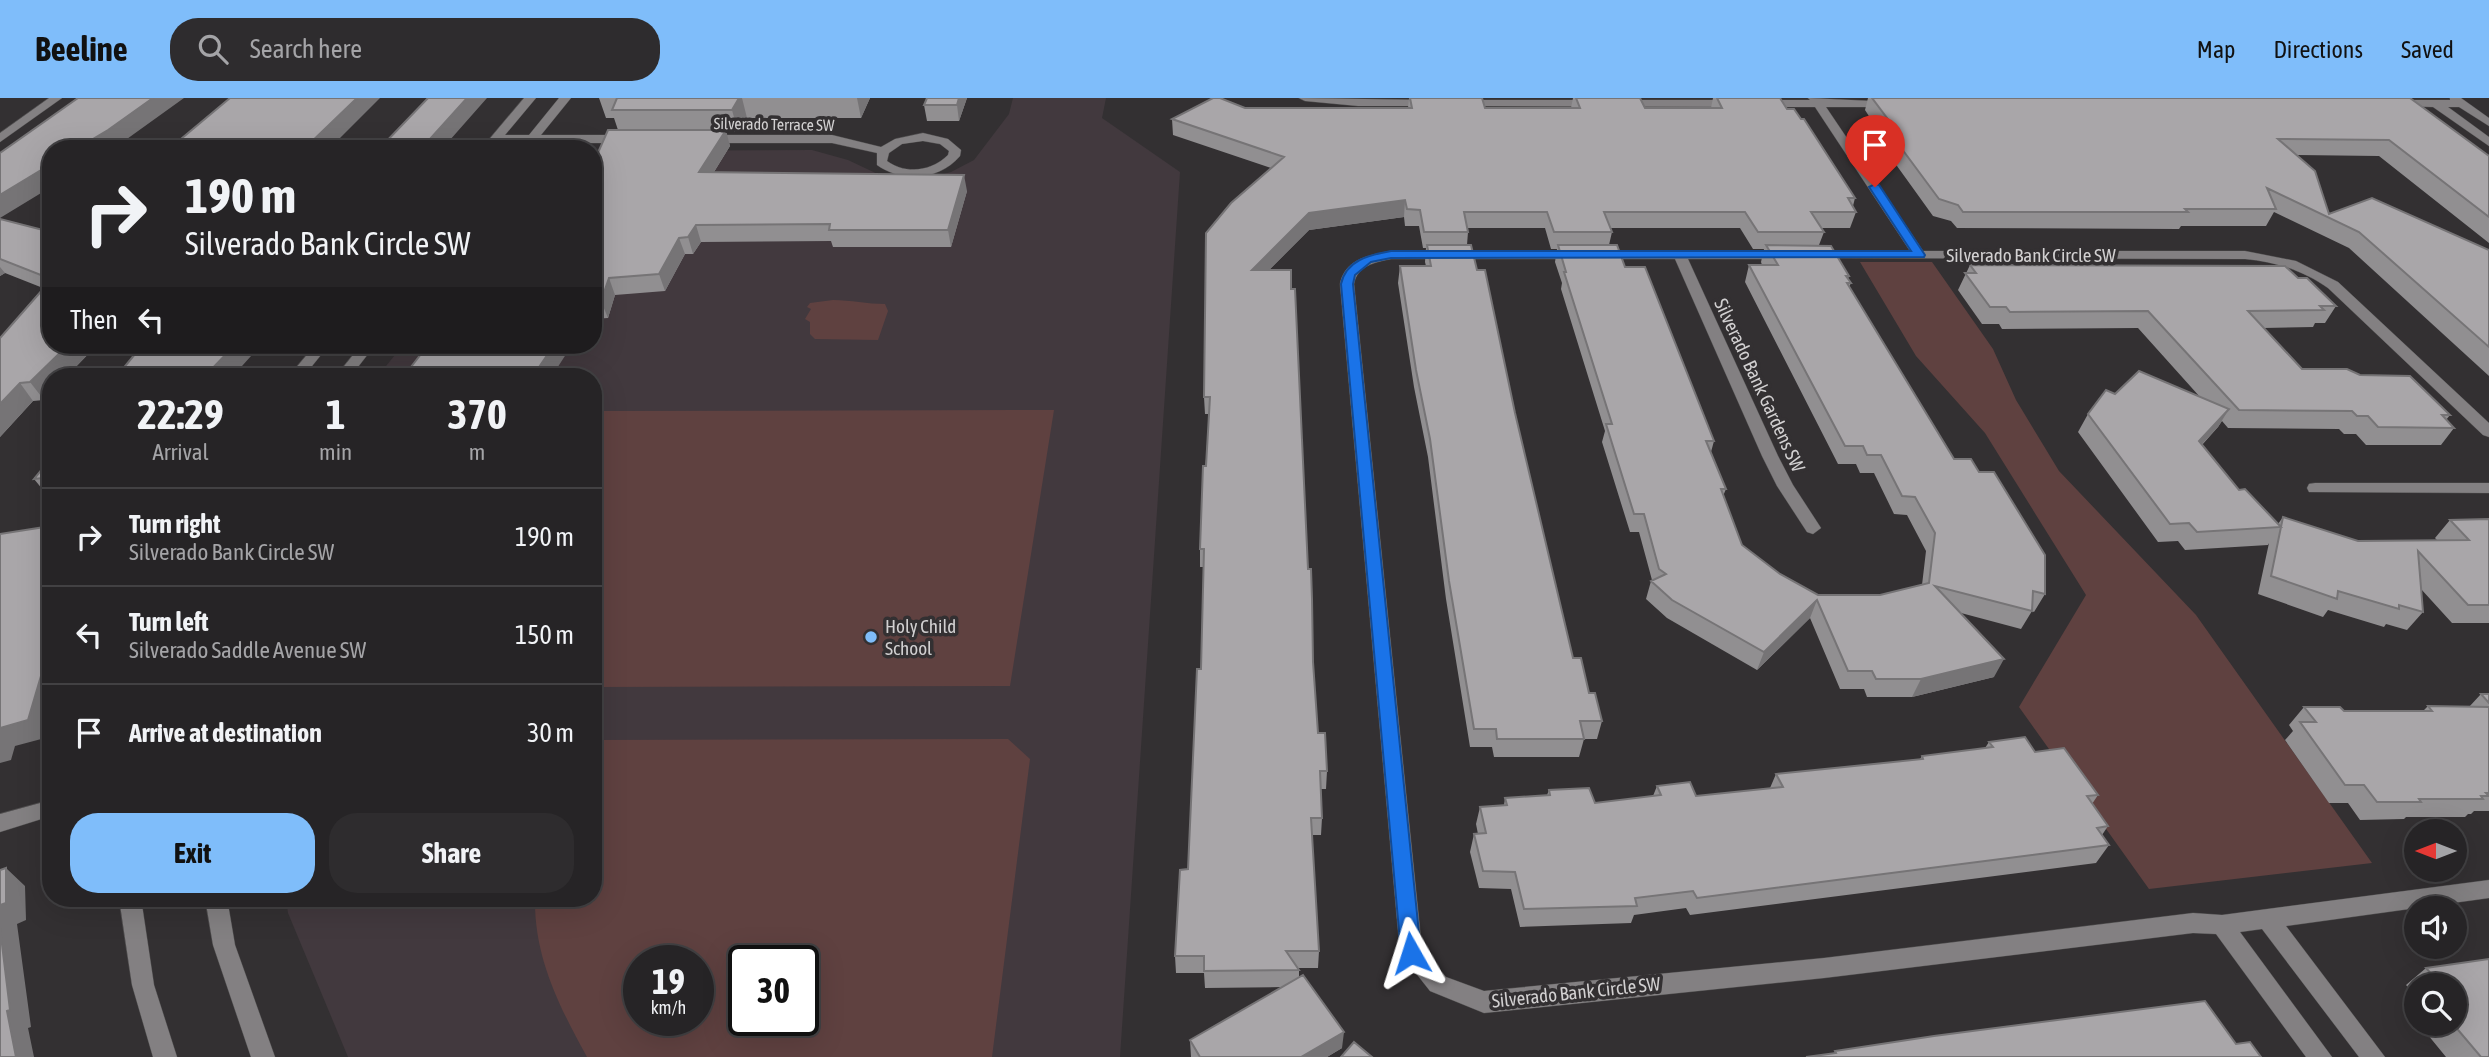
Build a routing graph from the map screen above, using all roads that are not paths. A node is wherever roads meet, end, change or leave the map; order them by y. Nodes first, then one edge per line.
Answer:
1 (56, 98) edge
2 (530, 98) edge
3 (565, 98) edge
4 (1305, 98) edge
5 (1520, 101) edge
6 (1816, 101) edge
7 (2431, 101) edge
8 (2458, 101) edge
9 (1440, 103) edge
10 (1453, 103) edge
11 (2381, 103) edge
12 (1907, 104) edge
13 (2489, 123) edge
14 (0, 138) edge
15 (640, 139) edge
16 (695, 139) edge
17 (494, 140) edge
18 (532, 140) edge
19 (602, 141) edge
20 (2489, 142) edge
21 (883, 150) junction
22 (1679, 255) junction
23 (1919, 255) junction
24 (314, 354) edge
25 (361, 354) edge
26 (303, 368) edge
27 (349, 368) edge
28 (2489, 432) edge
29 (2315, 488) dead end
30 (2489, 488) edge
31 (1813, 528) dead end
32 (42, 811) edge
33 (0, 823) edge
34 (2489, 889) edge
35 (131, 907) edge
36 (217, 907) edge
37 (2267, 919) junction
38 (2222, 925) junction
39 (164, 1057) edge
40 (263, 1057) edge
41 (2320, 1057) edge
42 (2373, 1057) edge

1 - 14 street
2 - 17 street
3 - 18 street
4 - 9 street
5 - 6 street
5 - 10 street
6 - 12 street
6 - 23 street
7 - 8 street
7 - 11 street
7 - 20 street
8 - 13 street
15 - 19 street
16 - 21 street, Silverado Terrace SW
21 - 21 street
22 - 23 street, Silverado Bank Circle SW
22 - 31 street, Silverado Bank Gardens SW
22 - 38 street, Silverado Bank Circle SW
23 - 28 street, Silverado Bank Circle SW
24 - 26 street
25 - 27 street
29 - 30 street
32 - 33 street
34 - 37 street, Silverado Bank Circle SW
35 - 39 street
36 - 40 street
37 - 38 street, Silverado Bank Circle SW
37 - 42 street
38 - 41 street

